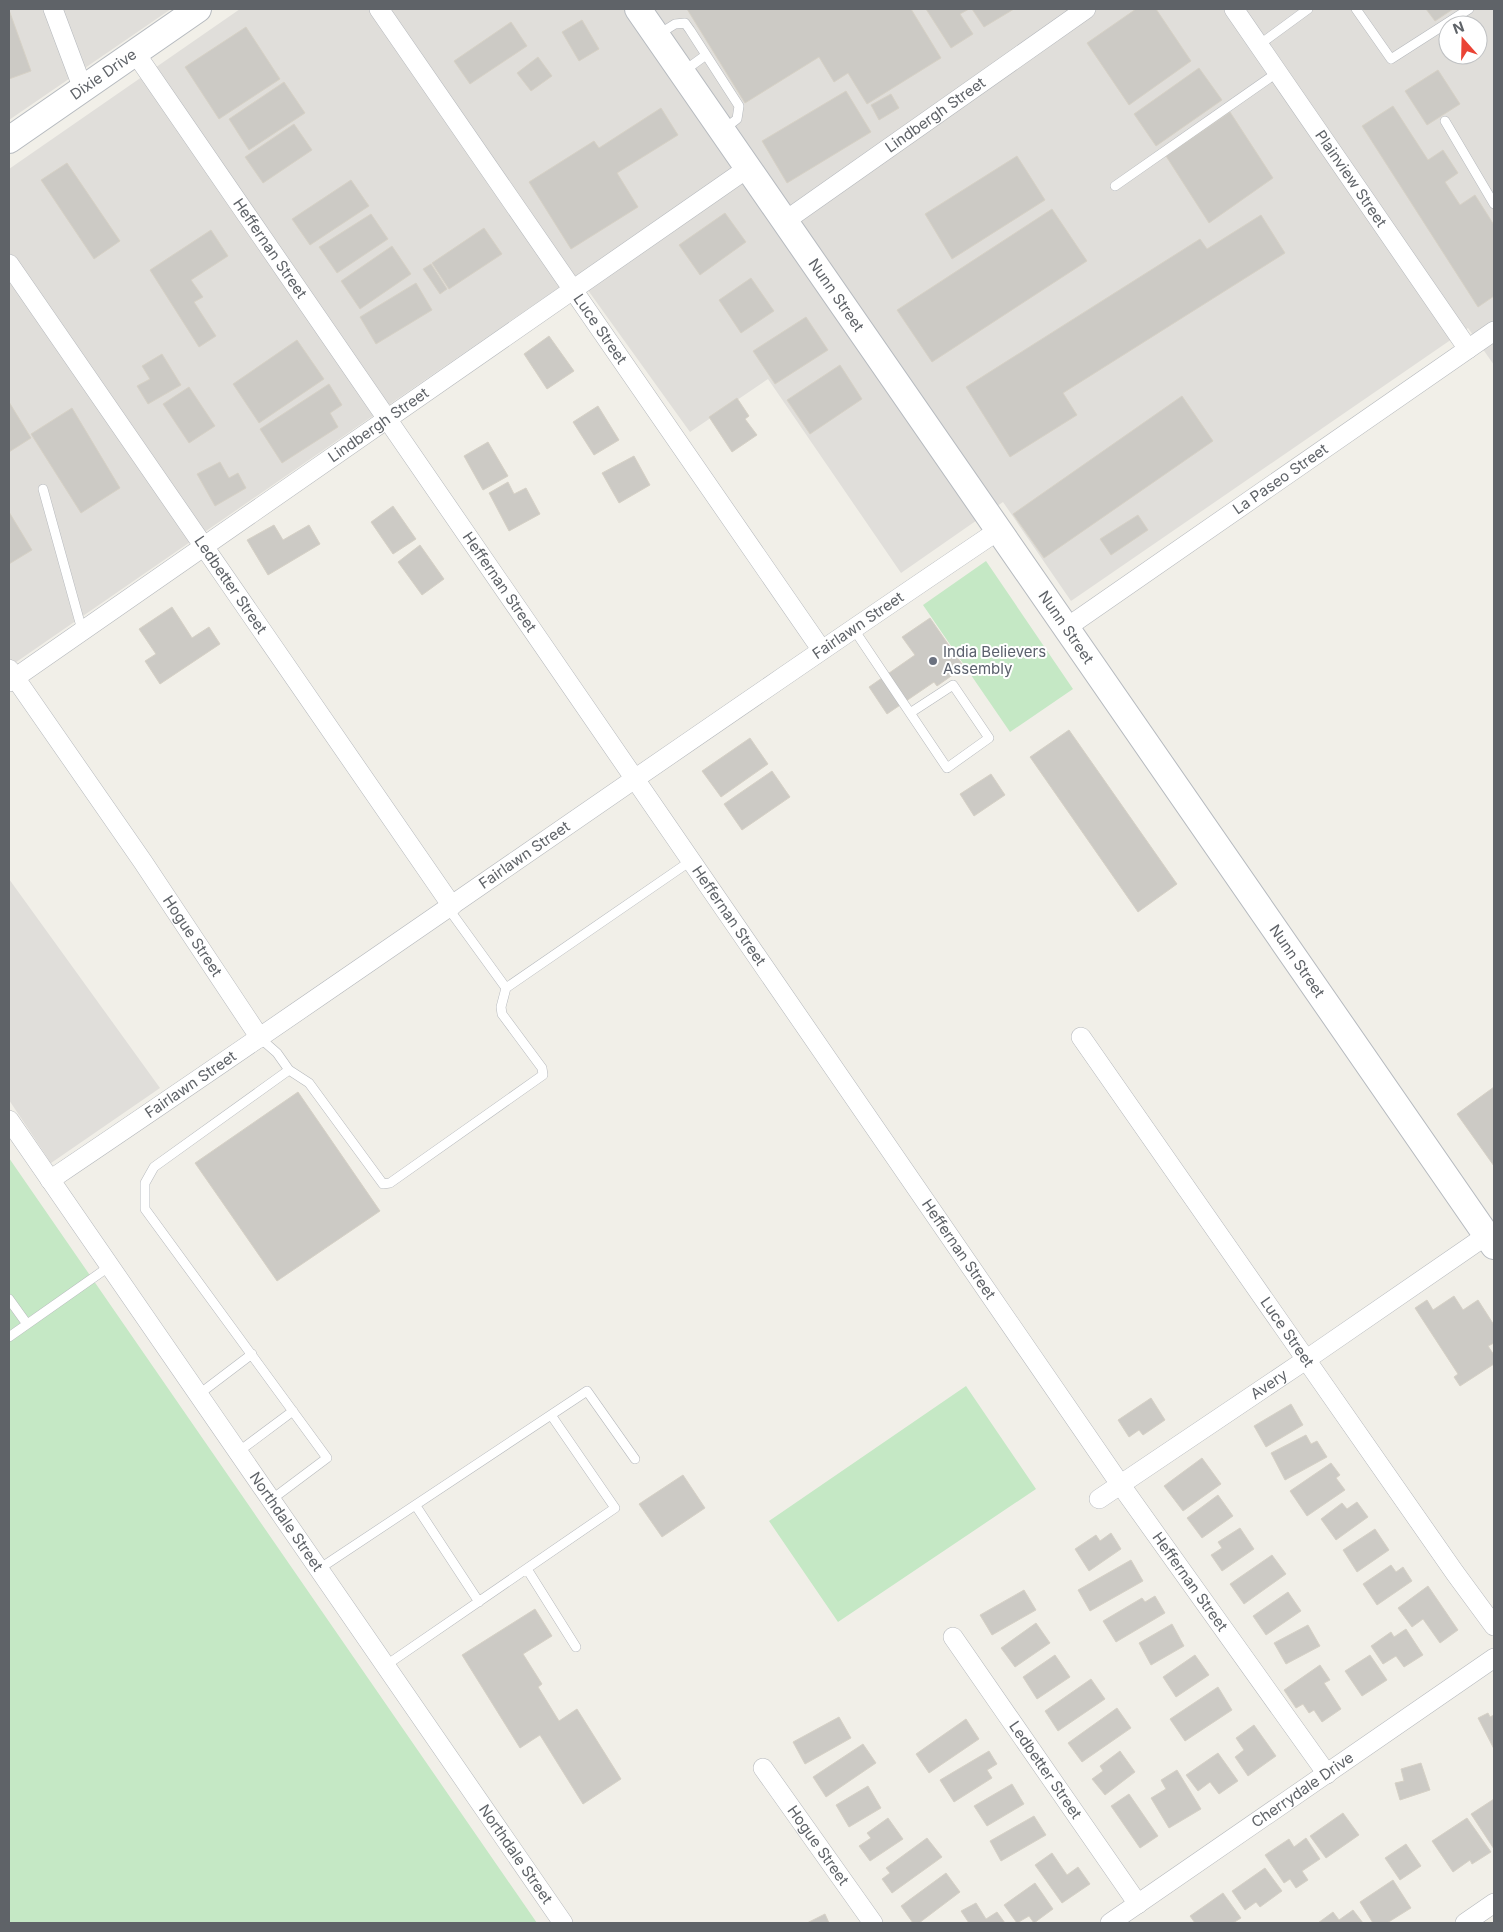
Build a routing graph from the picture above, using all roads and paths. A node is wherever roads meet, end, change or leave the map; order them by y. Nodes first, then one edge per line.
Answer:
1 (54, 9) edge
2 (198, 9) edge
3 (379, 9) edge
4 (1086, 9) edge
5 (1234, 9) edge
6 (1308, 9) edge
7 (1356, 9) edge
8 (1469, 9) edge
9 (647, 17) edge
10 (1259, 45) junction
11 (136, 54) junction
12 (706, 55) junction
13 (1278, 72) junction
14 (682, 73) junction
15 (83, 89) junction
16 (1445, 121) dead end
17 (722, 131) junction
18 (9, 140) edge
19 (748, 168) junction
20 (1115, 186) dead end
21 (1494, 204) edge
22 (785, 221) junction
23 (9, 264) edge
24 (574, 289) junction
25 (1494, 331) edge
26 (1468, 348) junction
27 (389, 419) junction
28 (43, 489) dead end
29 (999, 530) junction
30 (205, 545) junction
31 (853, 628) junction
32 (1066, 628) junction
33 (82, 630) junction
34 (821, 649) junction
35 (11, 676) edge
36 (910, 713) junction
37 (636, 779) junction
38 (692, 860) junction
39 (450, 907) junction
40 (506, 988) junction
41 (1081, 1037) dead end
42 (260, 1038) junction
43 (289, 1070) junction
44 (9, 1120) edge
45 (50, 1180) junction
46 (1490, 1240) edge
47 (110, 1266) junction
48 (9, 1299) edge
49 (27, 1324) junction
50 (9, 1337) edge
51 (252, 1354) junction
52 (1307, 1359) junction
53 (198, 1394) junction
54 (294, 1411) junction
55 (551, 1415) junction
56 (238, 1452) junction
57 (635, 1459) dead end
58 (1120, 1484) junction
59 (1099, 1499) dead end
60 (271, 1500) junction
61 (416, 1506) junction
62 (319, 1569) junction
63 (527, 1569) junction
64 (479, 1602) junction
65 (1494, 1626) edge
66 (953, 1637) dead end
67 (576, 1647) dead end
68 (1494, 1658) edge
69 (385, 1666) junction
70 (763, 1768) dead end
71 (1327, 1774) junction
72 (1494, 1903) edge
73 (1138, 1904) junction
74 (564, 1923) edge
75 (873, 1923) edge
76 (1110, 1923) edge
77 (1465, 1923) edge

1 - 15 street
2 - 11 street, Dixie Drive
3 - 24 street, Luce Street
4 - 22 street, Lindbergh Street
5 - 10 street, Plainview Street
6 - 10 lane
7 - 8 lane
9 - 12 lane
9 - 14 street, Nunn Street
10 - 13 street, Plainview Street
11 - 15 street, Dixie Drive
11 - 27 street, Heffernan Street
12 - 14 lane
12 - 17 lane
13 - 20 lane
13 - 26 street, Plainview Street
14 - 17 street, Nunn Street
15 - 18 street, Dixie Drive
16 - 21 lane
17 - 19 street, Nunn Street
19 - 22 street, Nunn Street
19 - 24 street, Lindbergh Street
22 - 29 street, Nunn Street
23 - 30 street, Ledbetter Street
24 - 27 street, Lindbergh Street
24 - 34 street, Luce Street
25 - 26 street, La Paseo Street
26 - 32 street, La Paseo Street
27 - 30 street, Lindbergh Street
27 - 37 street, Heffernan Street
28 - 33 lane
29 - 31 street, Fairlawn Street
29 - 32 street, Nunn Street
30 - 33 street, Lindbergh Street
30 - 39 street, Ledbetter Street
31 - 34 street, Fairlawn Street
31 - 36 lane
32 - 46 street, Nunn Street
33 - 35 street, Lindbergh Street
34 - 37 street, Fairlawn Street
35 - 42 street, Hogue Street
36 - 36 lane
37 - 38 street, Heffernan Street
37 - 39 street, Fairlawn Street
38 - 40 lane
38 - 58 street, Heffernan Street
39 - 40 lane
39 - 42 street, Fairlawn Street
40 - 43 lane, Hogue Street
41 - 52 street, Luce Street
42 - 43 lane, Hogue Street
42 - 45 street, Fairlawn Street
43 - 51 lane
44 - 45 street, Northdale Street
45 - 47 street, Northdale Street
46 - 52 street, Avery
47 - 49 lane
47 - 53 street, Northdale Street
48 - 49 lane
49 - 50 lane
51 - 53 lane
51 - 54 lane
52 - 58 street, Avery
52 - 65 street, Luce Street
53 - 56 street, Northdale Street
54 - 56 lane
54 - 60 lane
55 - 57 lane
55 - 61 lane
55 - 63 lane
56 - 60 street, Northdale Street
58 - 59 street, Avery
58 - 71 street, Heffernan Street
60 - 62 street, Northdale Street
61 - 62 lane
61 - 64 lane
62 - 69 street, Northdale Street
63 - 64 lane
63 - 67 lane
64 - 69 lane
66 - 73 street, Ledbetter Street
68 - 71 street, Cherrydale Drive
69 - 74 street, Northdale Street
70 - 75 street, Hogue Street
71 - 73 street, Cherrydale Drive
72 - 77 street
73 - 76 street, Cherrydale Drive

